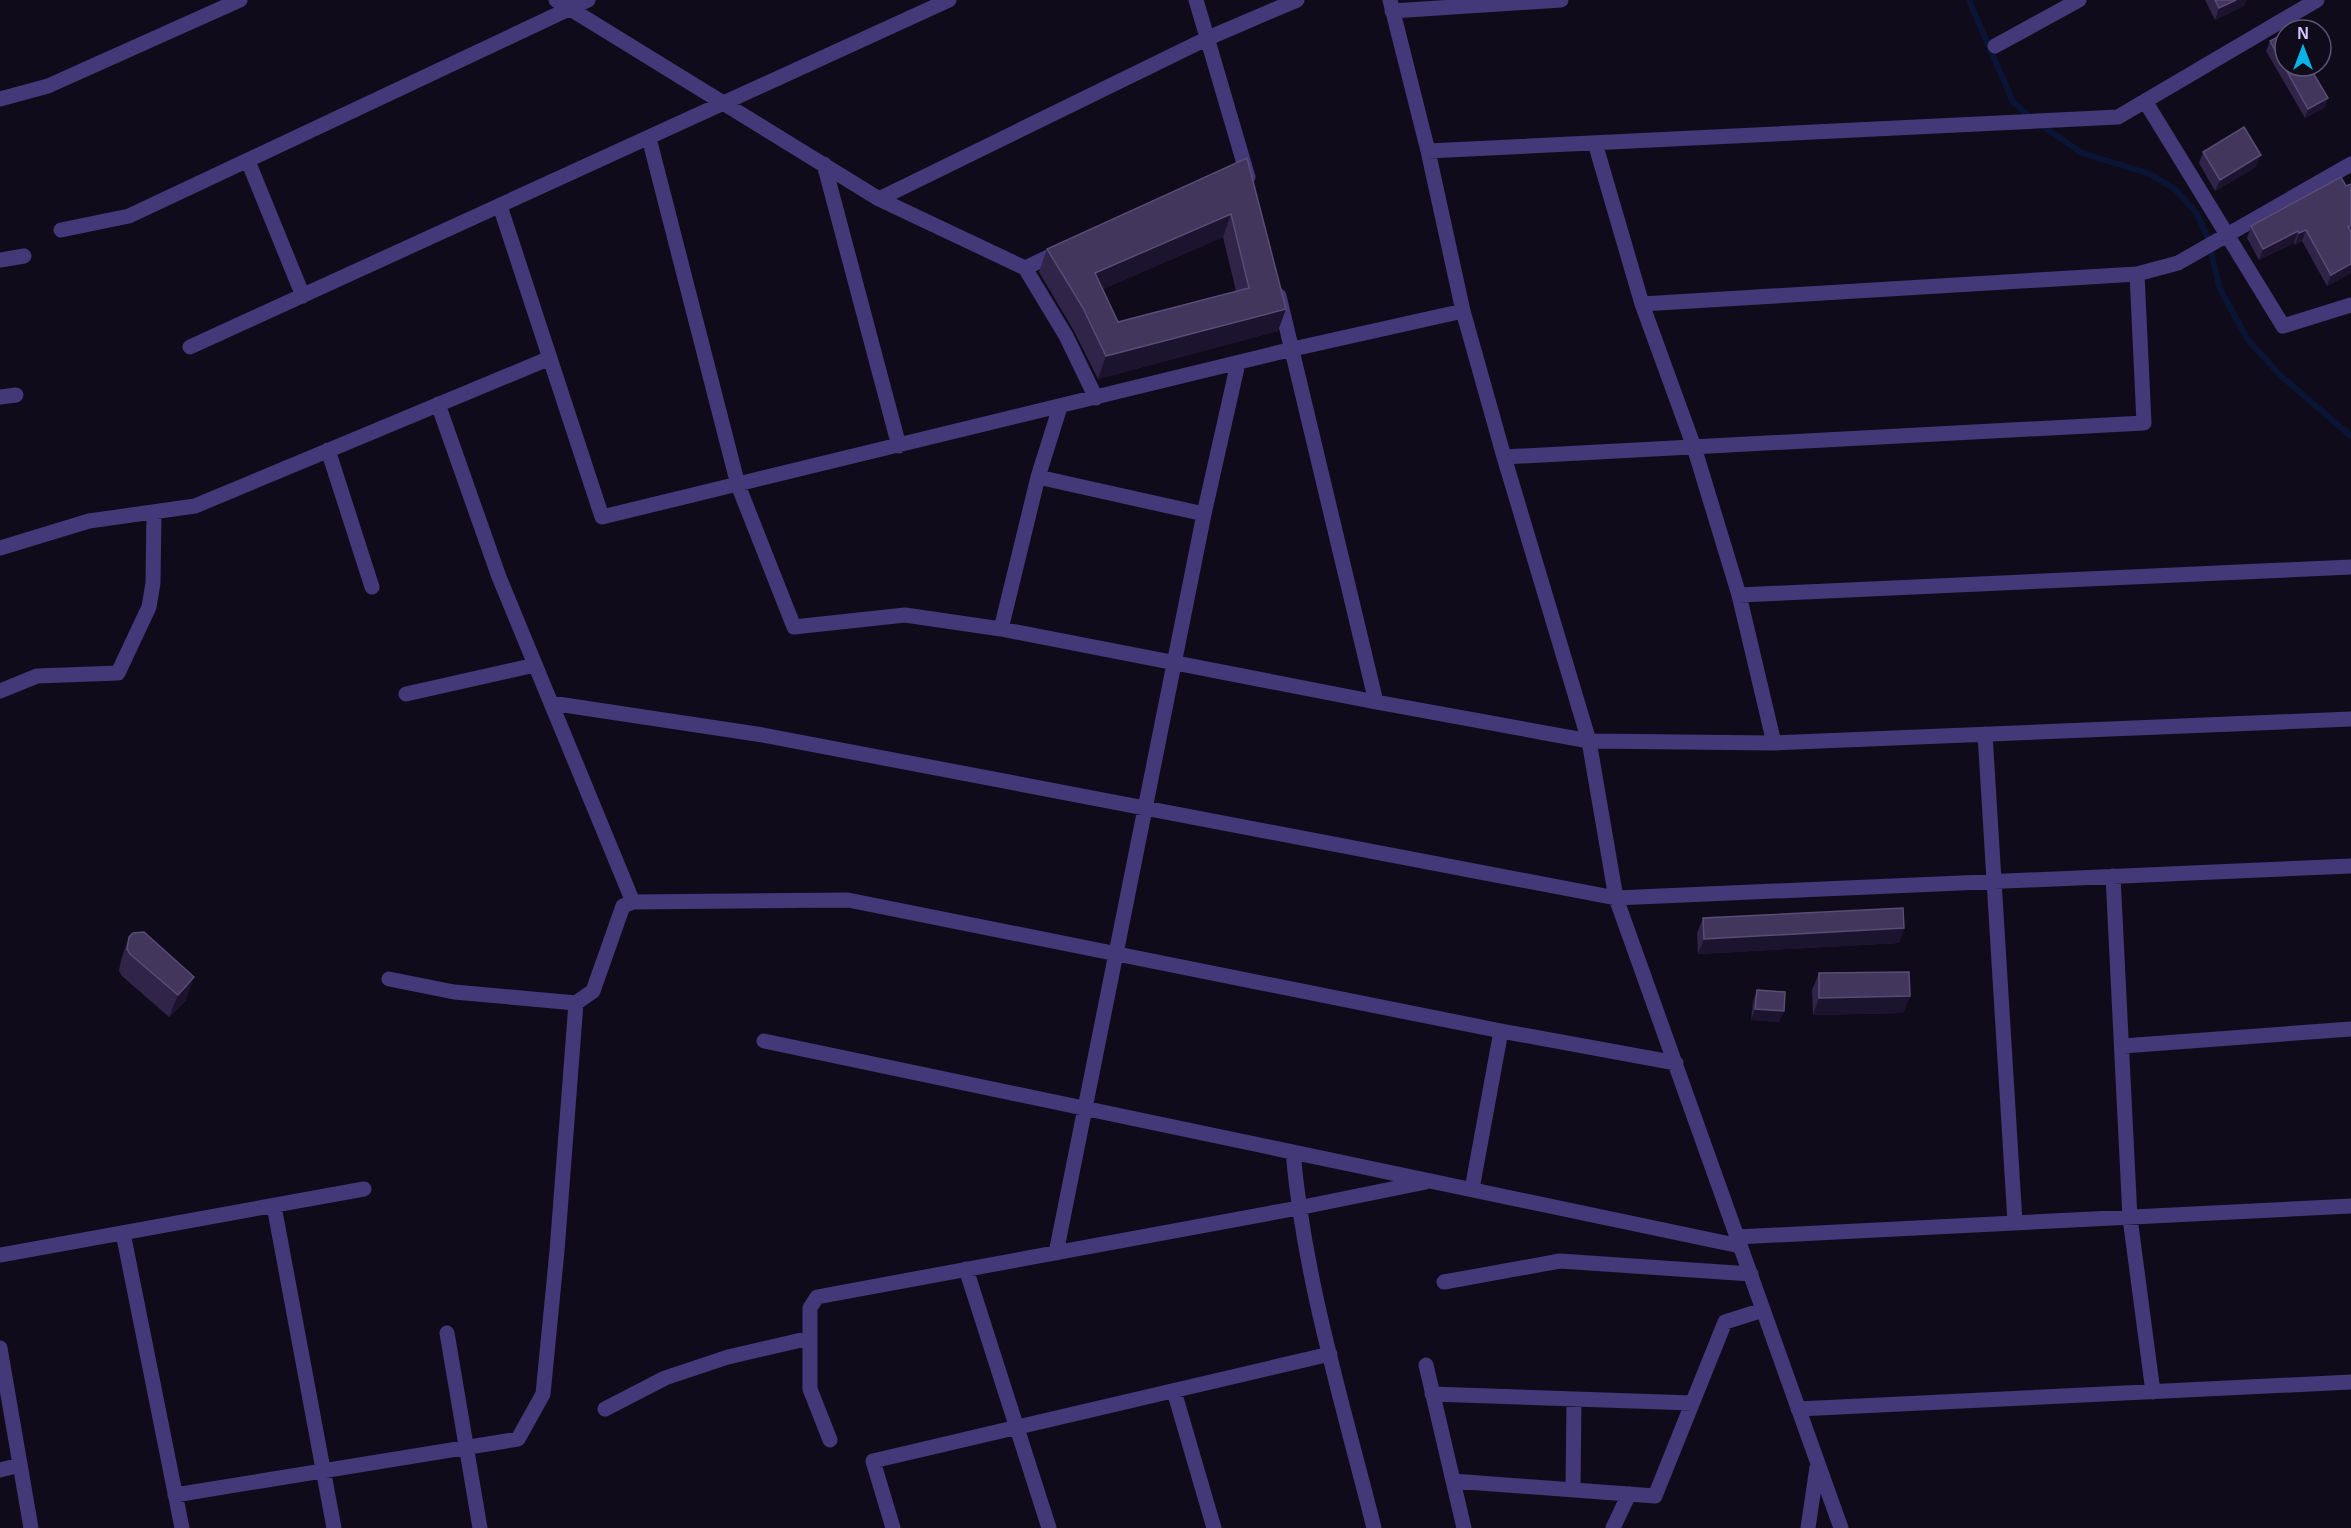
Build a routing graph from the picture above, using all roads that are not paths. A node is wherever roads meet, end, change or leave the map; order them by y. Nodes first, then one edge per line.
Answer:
1 (240, 0) edge
2 (588, 0) edge
3 (949, 0) edge
4 (1196, 0) edge
5 (1297, 0) edge
6 (1561, 0) edge
7 (2079, 0) edge
8 (2317, 0) edge
9 (563, 4) edge
10 (1391, 5) edge
11 (1206, 39) junction
12 (1995, 46) dead end
13 (0, 99) edge
14 (2145, 101) junction
15 (722, 102) junction
16 (649, 138) junction
17 (1595, 142) junction
18 (1428, 151) junction
19 (248, 161) junction
20 (824, 164) junction
21 (2351, 164) edge
22 (1253, 195) edge
23 (879, 199) junction
24 (500, 206) junction
25 (61, 230) dead end
26 (2224, 237) junction
27 (1078, 243) edge
28 (24, 256) dead end
29 (0, 260) edge
30 (1025, 268) junction
31 (2137, 274) junction
32 (1276, 283) edge
33 (303, 296) junction
34 (1642, 304) junction
35 (2351, 305) edge
36 (1463, 311) junction
37 (190, 347) dead end
38 (1293, 349) junction
39 (550, 358) junction
40 (1238, 363) junction
41 (16, 395) dead end
42 (0, 397) edge
43 (1096, 398) junction
44 (438, 404) junction
45 (1060, 407) junction
46 (898, 446) junction
47 (1694, 447) junction
48 (328, 450) junction
49 (1504, 457) junction
50 (1038, 477) junction
51 (738, 485) junction
52 (154, 512) junction
53 (1204, 514) junction
54 (0, 548) edge
55 (2351, 567) edge
56 (372, 586) dead end
57 (1739, 595) junction
58 (1000, 629) junction
59 (1173, 663) junction
60 (535, 665) junction
61 (0, 691) edge
62 (406, 694) dead end
63 (1376, 702) junction
64 (550, 703) junction
65 (2351, 719) edge
66 (1985, 734) junction
67 (1589, 741) junction
68 (1774, 743) junction
69 (1144, 808) junction
70 (2351, 866) edge
71 (2113, 876) junction
72 (1995, 881) junction
73 (1616, 898) junction
74 (633, 902) junction
75 (1115, 953) junction
76 (388, 979) dead end
77 (576, 1003) junction
78 (2351, 1029) edge
79 (1501, 1031) junction
80 (764, 1041) dead end
81 (2122, 1047) junction
82 (1676, 1063) junction
83 (1083, 1108) junction
84 (1293, 1152) junction
85 (1431, 1181) junction
86 (364, 1189) dead end
87 (1472, 1189) junction
88 (274, 1206) junction
89 (2351, 1206) edge
90 (1298, 1208) junction
91 (2130, 1218) junction
92 (2015, 1222) junction
93 (123, 1233) junction
94 (1739, 1241) junction
95 (1056, 1253) junction
96 (0, 1255) edge
97 (966, 1269) junction
98 (1751, 1274) junction
99 (1444, 1282) dead end
100 (1763, 1310) junction
101 (447, 1334) dead end
102 (810, 1338) junction
103 (0, 1348) edge
104 (1330, 1354) junction
105 (1426, 1365) dead end
106 (2351, 1382) edge
107 (1174, 1390) junction
108 (2153, 1392) junction
109 (1432, 1394) junction
110 (1574, 1399) junction
111 (1692, 1403) junction
112 (605, 1409) dead end
113 (1798, 1409) junction
114 (1017, 1428) junction
115 (830, 1440) dead end
116 (466, 1448) junction
117 (1818, 1464) junction
118 (20, 1465) junction
119 (0, 1470) edge
120 (323, 1471) junction
121 (1453, 1481) junction
122 (1573, 1490) junction
123 (1629, 1494) junction
124 (175, 1495) junction
125 (31, 1528) edge
126 (182, 1528) edge
127 (334, 1528) edge
128 (480, 1528) edge
129 (893, 1528) edge
130 (1049, 1528) edge
131 (1214, 1528) edge
132 (1374, 1528) edge
133 (1464, 1528) edge
134 (1613, 1528) edge
135 (1808, 1528) edge
136 (1841, 1528) edge

1 - 13 street
2 - 9 street
3 - 15 street
4 - 11 street
5 - 11 street
6 - 10 street
7 - 12 street
8 - 14 street
9 - 15 street
9 - 19 street
10 - 18 street
11 - 22 street
11 - 23 street
14 - 17 street
14 - 26 street
15 - 16 street
15 - 20 street
16 - 24 street
16 - 51 street
17 - 18 street
17 - 34 street
18 - 36 street
19 - 25 street
19 - 33 street
20 - 23 street
20 - 46 street
21 - 26 street
23 - 30 street
24 - 33 street
24 - 39 street
26 - 31 street
26 - 35 street
27 - 30 street
28 - 29 street
30 - 43 street
31 - 34 street
31 - 47 street
32 - 38 street
33 - 37 street
34 - 47 street
36 - 38 street
36 - 49 street
38 - 40 street
38 - 63 street
39 - 44 street
39 - 51 street
40 - 43 street
40 - 53 street
41 - 42 street
43 - 45 street
44 - 48 street
44 - 60 street
45 - 46 street
45 - 50 street
46 - 51 street
47 - 49 street
47 - 57 street
48 - 52 street
48 - 56 street
49 - 67 street
50 - 53 street
50 - 58 street
51 - 58 street
52 - 54 street
52 - 61 street
53 - 59 street
55 - 57 street
57 - 68 street
58 - 59 street
59 - 63 street
59 - 69 street
60 - 62 street
60 - 64 street
63 - 67 street
64 - 69 street
64 - 74 street
65 - 66 street
66 - 68 street
66 - 72 street
67 - 68 street
67 - 73 street
69 - 73 street
69 - 75 street
70 - 71 street
71 - 72 street
71 - 81 street
72 - 73 street
72 - 92 street
73 - 82 street
74 - 75 street
74 - 77 street
75 - 79 street
75 - 83 street
76 - 77 street
77 - 116 street
78 - 81 street
79 - 82 street
79 - 87 street
80 - 83 street
81 - 91 street
82 - 94 street
83 - 84 street
83 - 95 street
84 - 85 street
84 - 90 street
85 - 87 street
85 - 90 street
86 - 88 street
87 - 94 street
88 - 93 street
88 - 120 street
89 - 91 street
90 - 95 street
90 - 104 street
91 - 92 street
91 - 108 street
92 - 94 street
93 - 96 street
93 - 124 street
94 - 98 street
95 - 97 street
97 - 102 street
97 - 114 street
98 - 99 street
98 - 100 street
100 - 111 street
100 - 113 street
101 - 116 street
102 - 112 street
102 - 115 street
103 - 118 street
104 - 107 street
104 - 132 street
105 - 109 street
106 - 108 street
107 - 114 street
107 - 131 street
108 - 113 street
109 - 110 street
109 - 121 street
110 - 111 street
110 - 122 street
111 - 123 street
113 - 117 street
114 - 129 street
114 - 130 street
116 - 120 street
116 - 128 street
117 - 135 street
117 - 136 street
118 - 119 street
118 - 125 street
120 - 124 street
120 - 127 street
121 - 122 street
121 - 133 street
122 - 123 street
123 - 134 street
124 - 126 street

